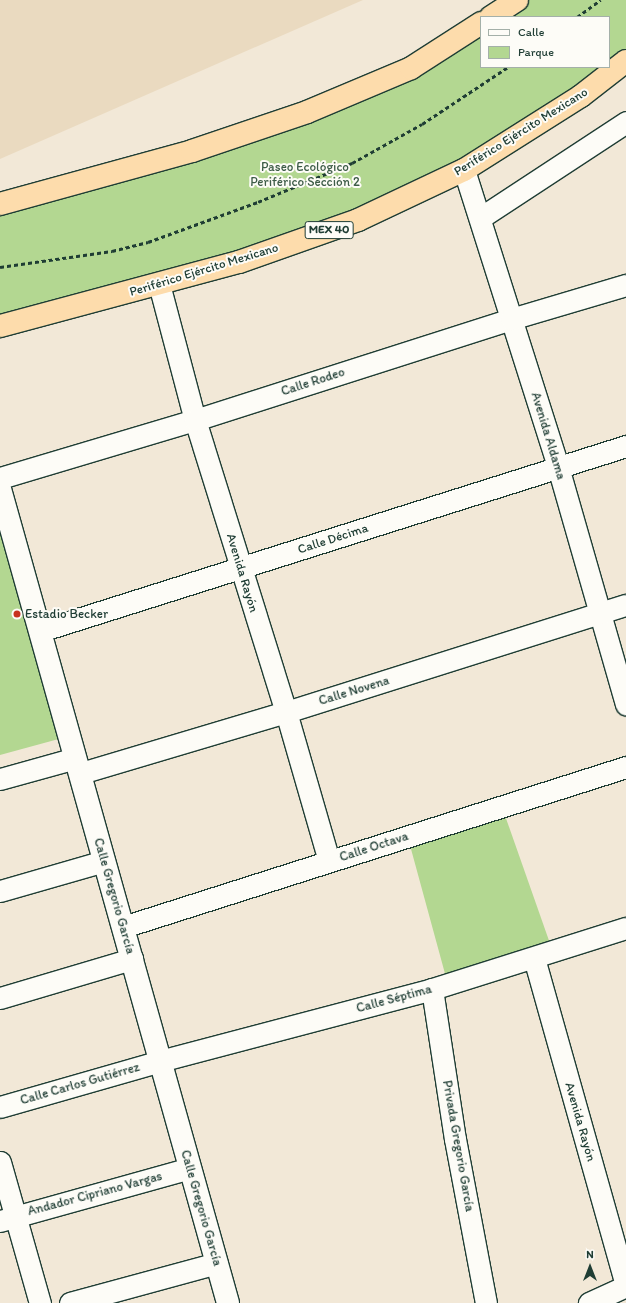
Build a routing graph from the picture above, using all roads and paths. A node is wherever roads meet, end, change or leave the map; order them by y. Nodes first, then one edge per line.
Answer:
1 (517, 0) edge
2 (600, 0) edge
3 (493, 16) edge
4 (578, 16) edge
5 (480, 24) edge
6 (626, 61) edge
7 (506, 68) edge
8 (626, 122) edge
9 (464, 170) junction
10 (0, 204) edge
11 (480, 218) junction
12 (0, 267) edge
13 (159, 284) junction
14 (626, 285) edge
15 (511, 319) junction
16 (0, 326) edge
17 (195, 420) junction
18 (626, 446) edge
19 (558, 467) junction
20 (0, 478) edge
21 (0, 489) edge
22 (240, 569) junction
23 (626, 605) edge
24 (600, 613) junction
25 (40, 631) junction
26 (626, 704) edge
27 (286, 712) junction
28 (78, 765) junction
29 (626, 767) edge
30 (0, 779) edge
31 (104, 861) junction
32 (329, 861) junction
33 (0, 891) edge
34 (123, 927) junction
35 (626, 928) edge
36 (534, 958) junction
37 (132, 959) junction
38 (432, 989) junction
39 (0, 998) edge
40 (160, 1061) junction
41 (0, 1107) edge
42 (0, 1162) edge
43 (190, 1168) junction
44 (8, 1218) edge
45 (217, 1263) junction
46 (626, 1286) edge
47 (40, 1303) edge
48 (70, 1303) edge
49 (228, 1303) edge
50 (486, 1303) edge
51 (588, 1303) edge

1 - 3 highway
2 - 4 path
5 - 10 highway
6 - 9 highway, Periférico Ejército Mexicano / MEX 40
7 - 12 path
8 - 11 street
9 - 11 street, Avenida Aldama
9 - 13 highway, Periférico Ejército Mexicano / MEX 40
11 - 15 street, Avenida Aldama
13 - 16 highway, Periférico Ejército Mexicano / MEX 40
13 - 17 street, Avenida Rayón
14 - 15 street, Calle Rodeo
15 - 17 street, Calle Rodeo
15 - 19 street, Avenida Aldama
17 - 20 street, Calle Rodeo
17 - 22 street, Avenida Rayón
18 - 19 street, Calle Décima
19 - 22 street, Calle Décima
19 - 24 street, Avenida Aldama
21 - 25 street, Calle Gregorio García
22 - 25 street, Calle Décima
22 - 27 street, Avenida Rayón
23 - 24 street, Calle Novena
24 - 26 street, Avenida Aldama
24 - 27 street, Calle Novena
25 - 28 street, Calle Gregorio García
27 - 28 street, Calle Novena
27 - 32 street, Avenida Rayón
28 - 30 street, Calle Novena
28 - 31 street, Calle Gregorio García
29 - 32 street, Calle Octava
31 - 33 street
31 - 34 street, Calle Gregorio García
32 - 34 street, Calle Octava
34 - 37 street, Calle Gregorio García
35 - 36 street, Calle Séptima
36 - 38 street, Calle Séptima
36 - 46 street, Avenida Rayón
37 - 39 street
37 - 40 street, Calle Gregorio García
38 - 40 street, Calle Séptima
38 - 50 street, Privada Gregorio García
40 - 41 street, Calle Carlos Gutiérrez
40 - 43 street, Calle Gregorio García
42 - 44 street
43 - 44 street, Andador Cipriano Vargas
43 - 45 street, Calle Gregorio García
44 - 47 street
45 - 48 street
45 - 49 street, Calle Gregorio García
46 - 51 street

